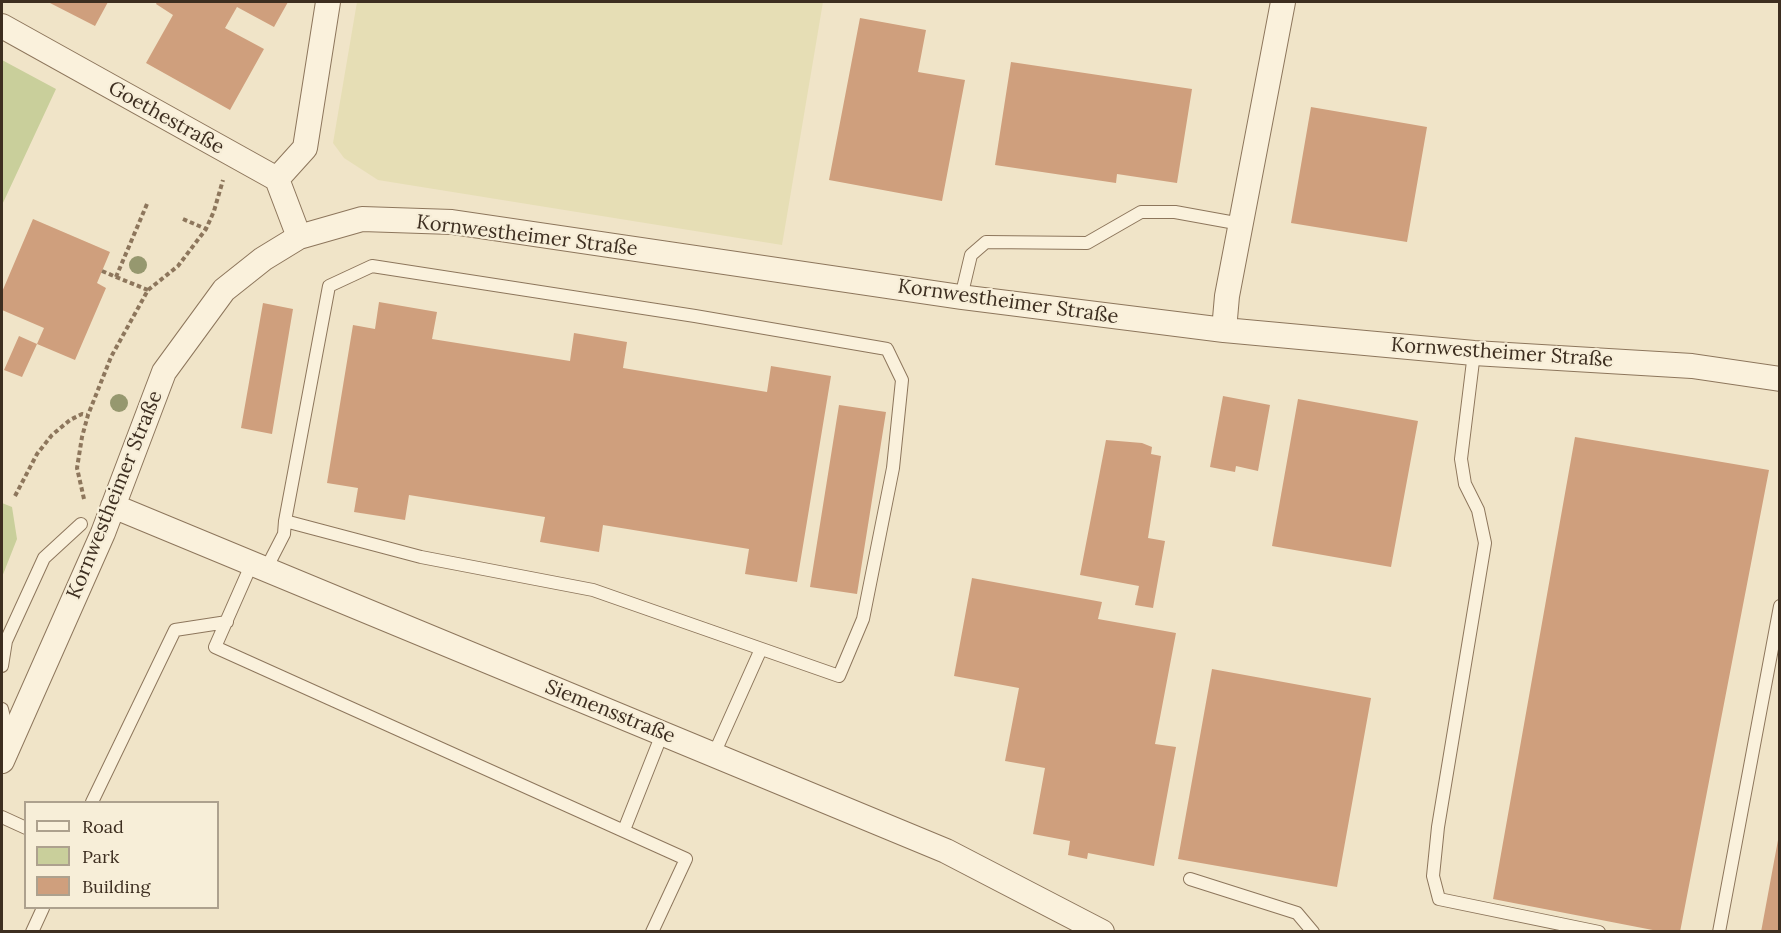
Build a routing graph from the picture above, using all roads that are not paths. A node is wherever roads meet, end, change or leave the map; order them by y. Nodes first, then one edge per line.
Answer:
1 (328, 2) edge
2 (1283, 2) edge
3 (2, 26) edge
4 (277, 179) junction
5 (1241, 224) junction
6 (299, 237) junction
7 (962, 297) junction
8 (1224, 330) junction
9 (1474, 353) junction
10 (1779, 377) edge
11 (113, 506) junction
12 (285, 521) junction
13 (81, 524) dead end
14 (259, 566) junction
15 (1779, 606) edge
16 (227, 622) junction
17 (761, 649) junction
18 (2, 666) edge
19 (2, 708) edge
20 (662, 734) junction
21 (6, 752) edge
22 (714, 754) junction
23 (92, 801) edge
24 (2, 816) edge
25 (24, 827) edge
26 (624, 830) junction
27 (1190, 879) dead end
28 (43, 909) edge
29 (32, 932) edge
30 (652, 932) edge
31 (1102, 932) edge
32 (1313, 932) edge
33 (1599, 932) edge
34 (1719, 932) edge

1 - 4 street
2 - 5 street
3 - 4 street, Goethestraße
4 - 6 street
5 - 7 lane
5 - 8 street
6 - 7 street, Kornwestheimer Straße
6 - 11 street, Kornwestheimer Straße
7 - 8 street, Kornwestheimer Straße
8 - 9 street, Kornwestheimer Straße
9 - 10 street, Kornwestheimer Straße
9 - 33 lane
11 - 14 street, Siemensstraße
11 - 21 street, Kornwestheimer Straße
12 - 14 lane
12 - 17 lane
12 - 17 lane
13 - 18 lane
14 - 16 lane
14 - 20 street, Siemensstraße
15 - 34 lane
16 - 23 lane
16 - 26 lane
17 - 22 lane
19 - 21 lane
20 - 22 street, Siemensstraße
20 - 26 lane
22 - 31 street, Siemensstraße
24 - 25 lane
26 - 30 lane
27 - 32 lane
28 - 29 lane

